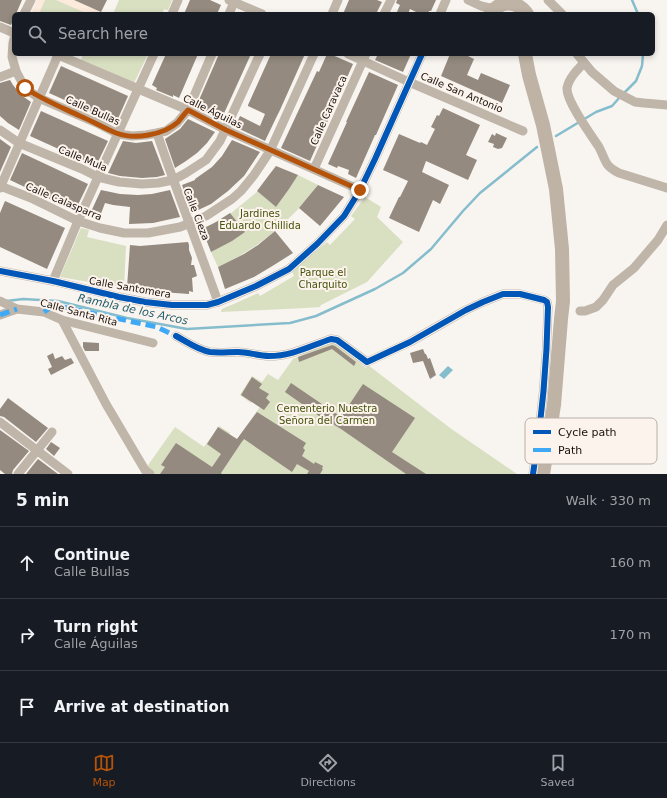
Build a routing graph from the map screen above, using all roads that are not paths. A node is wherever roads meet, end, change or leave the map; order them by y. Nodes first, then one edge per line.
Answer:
1 (31, 0) edge
2 (178, 0) edge
3 (338, 0) edge
4 (391, 0) edge
5 (446, 0) edge
6 (467, 0) edge
7 (548, 0) edge
8 (232, 1) edge
9 (501, 6) edge
10 (25, 12) edge
11 (173, 12) edge
12 (229, 12) edge
13 (257, 12) edge
14 (333, 12) edge
15 (385, 12) edge
16 (441, 12) edge
17 (525, 12) edge
18 (560, 12) edge
19 (0, 27) edge
20 (12, 33) edge
21 (12, 56) edge
22 (56, 56) edge
23 (62, 56) edge
24 (153, 56) edge
25 (211, 56) edge
26 (259, 56) edge
27 (313, 56) edge
28 (421, 56) edge
29 (516, 56) edge
30 (525, 56) edge
31 (578, 56) edge
32 (364, 57) edge
33 (584, 63) junction
34 (16, 71) junction
35 (529, 75) junction
36 (0, 77) edge
37 (409, 82) junction
38 (138, 89) junction
39 (39, 98) junction
40 (667, 105) edge
41 (188, 110) junction
42 (0, 130) edge
43 (226, 130) junction
44 (523, 131) dead end
45 (157, 133) junction
46 (118, 134) junction
47 (19, 143) junction
48 (270, 151) junction
49 (314, 169) junction
50 (98, 177) junction
51 (173, 180) junction
52 (0, 186) edge
53 (667, 188) edge
54 (360, 190) junction
55 (78, 221) junction
56 (190, 223) junction
57 (667, 225) edge
58 (0, 272) edge
59 (53, 281) junction
60 (0, 301) edge
61 (218, 302) junction
62 (17, 309) junction
63 (580, 310) dead end
64 (0, 315) edge
65 (62, 320) junction
66 (176, 336) dead end
67 (153, 343) dead end
68 (541, 418) edge
69 (552, 418) edge
70 (0, 422) edge
71 (52, 432) dead end
72 (37, 450) junction
73 (534, 464) edge
74 (545, 464) edge
75 (18, 474) edge
76 (68, 474) edge
77 (150, 474) edge
78 (533, 474) edge
79 (543, 474) edge

1 - 10 street
2 - 11 street
3 - 14 street
4 - 15 street
5 - 16 street
6 - 9 street
6 - 9 street
7 - 18 street
8 - 12 street
8 - 13 street
9 - 17 main road
19 - 20 street
21 - 34 street, Calle Bullas
22 - 39 street
23 - 38 street, Calle Águilas
24 - 38 street
25 - 41 street, Calle Bullas
26 - 43 street, Calle Mula
27 - 48 street, Calle Calasparra
28 - 37 street, Calle Santomera
29 - 35 main road
30 - 35 main road
31 - 33 street
32 - 37 street, Calle San Antonio
32 - 49 street, Calle Caravaca
33 - 40 street
33 - 53 street
34 - 36 street
34 - 39 street, Calle Bullas
35 - 69 main road
37 - 44 street, Calle San Antonio
37 - 54 street, Calle Santomera
38 - 41 street, Calle Águilas
38 - 46 street
39 - 46 street, Calle Bullas
39 - 47 street
41 - 43 street, Calle Águilas
41 - 45 street, Calle Bullas
42 - 47 street, Calle Mula
43 - 48 street, Calle Águilas
43 - 51 street, Calle Mula
45 - 46 street, Calle Bullas
45 - 51 street, Calle Cieza
46 - 50 street
47 - 50 street, Calle Mula
47 - 52 street
48 - 49 street, Calle Águilas
48 - 56 street, Calle Calasparra
49 - 54 street, Calle Águilas
50 - 51 street, Calle Mula
50 - 55 street
51 - 56 street, Calle Cieza
52 - 55 street, Calle Calasparra
54 - 61 street, Calle Santomera
55 - 56 street, Calle Calasparra
55 - 59 street
56 - 61 street, Calle Cieza
57 - 63 street
58 - 59 street, Calle Santomera
59 - 61 street, Calle Santomera
60 - 62 street, Calle Santa Rita
62 - 64 street
62 - 65 street, Calle Santa Rita
65 - 67 street, Calle Santa Rita
65 - 77 street
66 - 68 street
70 - 72 street
71 - 72 street
72 - 75 street
72 - 76 street
73 - 78 street
74 - 79 main road

